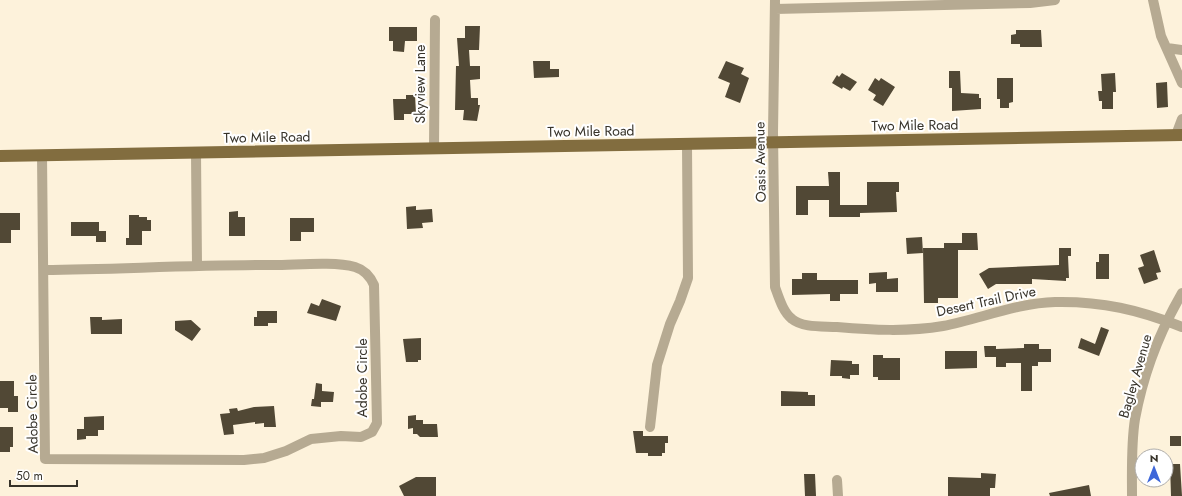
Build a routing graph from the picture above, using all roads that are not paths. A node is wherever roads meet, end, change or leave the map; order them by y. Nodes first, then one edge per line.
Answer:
1 (1054, 0) edge
2 (1153, 0) edge
3 (775, 4) edge
4 (435, 20) dead end
5 (1167, 48) junction
6 (1182, 50) edge
7 (1182, 83) edge
8 (1182, 119) edge
9 (1179, 135) edge
10 (774, 143) junction
11 (687, 144) junction
12 (434, 149) junction
13 (196, 153) junction
14 (42, 155) junction
15 (0, 156) edge
16 (197, 266) junction
17 (44, 270) junction
18 (1182, 293) edge
19 (792, 319) joint
20 (1166, 320) junction
21 (1182, 327) edge
22 (650, 426) dead end
23 (837, 480) dead end
24 (838, 496) edge
25 (1132, 496) edge

1 - 3 street
2 - 5 street
3 - 10 street, Oasis Avenue
4 - 12 street, Skyview Lane
5 - 6 street
5 - 7 street
8 - 9 street
9 - 10 main road, Two Mile Road
10 - 11 main road, Two Mile Road
10 - 19 street, Oasis Avenue
11 - 12 main road, Two Mile Road
11 - 22 street
12 - 13 main road, Two Mile Road
13 - 14 main road, Two Mile Road
13 - 16 street
14 - 15 main road, Two Mile Road
14 - 17 street, Adobe Circle
16 - 17 street, Adobe Circle
16 - 17 street, Adobe Circle
18 - 20 street, Bagley Avenue
19 - 20 street, Desert Trail Drive
20 - 21 street, Desert Trail Drive
20 - 25 street, Bagley Avenue
23 - 24 street

